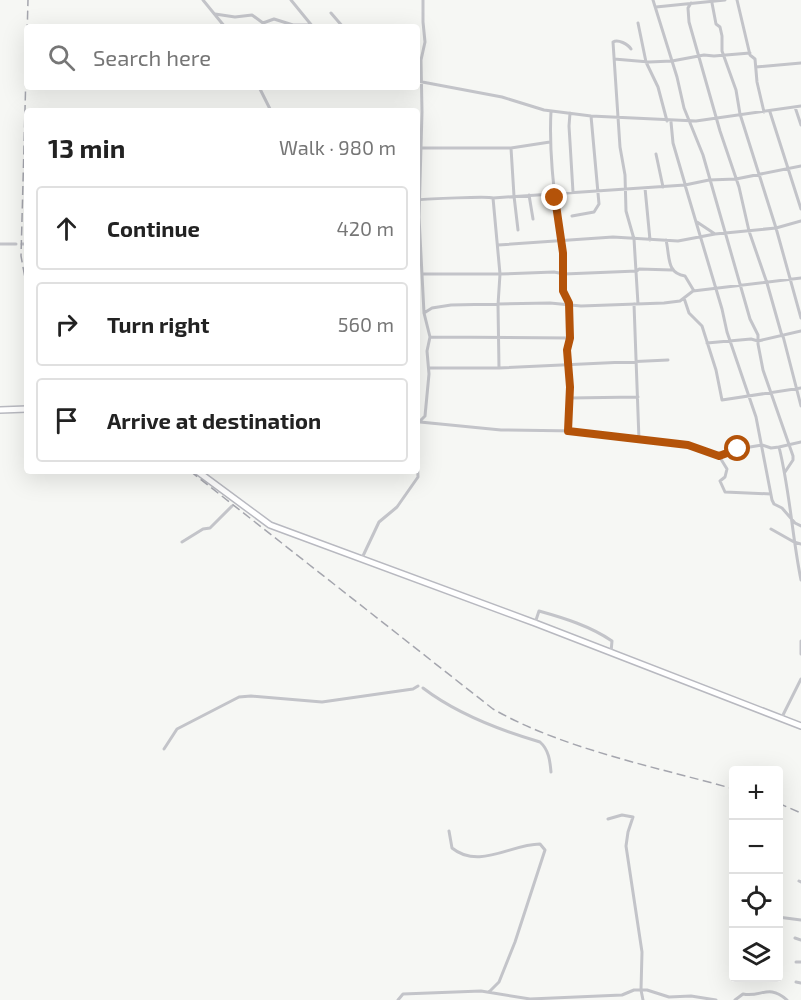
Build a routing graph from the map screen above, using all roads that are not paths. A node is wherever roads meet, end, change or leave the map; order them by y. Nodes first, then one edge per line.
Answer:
1 (203, 0) edge
2 (291, 0) edge
3 (423, 0) edge
4 (653, 0) edge
5 (725, 0) edge
6 (737, 0) edge
7 (691, 3) junction
8 (712, 3) junction
9 (656, 7) junction
10 (331, 13) dead end
11 (215, 14) junction
12 (638, 23) dead end
13 (223, 24) edge
14 (289, 24) edge
15 (310, 24) edge
16 (340, 24) edge
17 (631, 49) dead end
18 (750, 53) junction
19 (724, 55) junction
20 (700, 56) junction
21 (614, 59) junction
22 (672, 61) junction
23 (646, 62) junction
24 (801, 63) edge
25 (756, 67) junction
26 (420, 71) edge
27 (420, 82) edge
28 (260, 90) edge
29 (419, 90) edge
30 (801, 106) edge
31 (795, 107) junction
32 (270, 108) edge
33 (419, 108) edge
34 (551, 111) junction
35 (764, 112) junction
36 (770, 112) junction
37 (570, 113) junction
38 (741, 114) junction
39 (591, 116) junction
40 (618, 118) junction
41 (716, 118) junction
42 (669, 121) junction
43 (688, 121) junction
44 (801, 126) edge
45 (550, 142) junction
46 (511, 147) junction
47 (420, 148) edge
48 (656, 154) dead end
49 (801, 166) edge
50 (789, 169) junction
51 (760, 175) junction
52 (736, 179) junction
53 (709, 180) junction
54 (685, 184) junction
55 (663, 187) junction
56 (645, 188) junction
57 (626, 189) junction
58 (599, 191) junction
59 (555, 193) junction
60 (573, 193) junction
61 (529, 195) junction
62 (513, 196) junction
63 (493, 198) junction
64 (420, 200) edge
65 (801, 208) edge
66 (572, 216) dead end
67 (534, 219) dead end
68 (696, 221) junction
69 (801, 221) edge
70 (776, 228) junction
71 (420, 230) edge
72 (518, 230) dead end
73 (749, 231) junction
74 (715, 234) junction
75 (724, 234) junction
76 (701, 237) junction
77 (634, 239) junction
78 (650, 240) junction
79 (666, 240) junction
80 (560, 242) junction
81 (0, 244) edge
82 (16, 244) dead end
83 (498, 246) junction
84 (672, 270) junction
85 (637, 271) junction
86 (500, 274) junction
87 (564, 274) junction
88 (423, 275) junction
89 (420, 276) edge
90 (801, 278) edge
91 (790, 280) junction
92 (767, 282) junction
93 (741, 285) junction
94 (716, 288) junction
95 (694, 291) junction
96 (684, 298) junction
97 (569, 303) junction
98 (498, 304) junction
99 (636, 304) junction
100 (424, 313) junction
101 (801, 318) edge
102 (801, 331) edge
103 (783, 336) junction
104 (430, 337) junction
105 (499, 337) junction
106 (570, 338) junction
107 (758, 341) junction
108 (731, 342) junction
109 (707, 344) junction
110 (668, 360) dead end
111 (637, 363) junction
112 (568, 366) junction
113 (429, 368) junction
114 (499, 368) junction
115 (799, 388) edge
116 (771, 391) junction
117 (748, 396) junction
118 (638, 397) junction
119 (568, 398) junction
120 (801, 406) edge
121 (24, 409) edge
122 (0, 410) edge
123 (420, 422) edge
124 (420, 423) edge
125 (568, 431) junction
126 (639, 440) junction
127 (801, 442) edge
128 (789, 444) junction
129 (762, 445) junction
130 (779, 447) junction
131 (719, 456) junction
132 (785, 472) junction
133 (201, 474) edge
134 (418, 474) edge
135 (771, 494) junction
136 (232, 506) dead end
137 (791, 518) junction
138 (792, 527) junction
139 (801, 527) edge
140 (771, 529) dead end
141 (182, 542) dead end
142 (794, 542) junction
143 (801, 544) edge
144 (362, 558) junction
145 (800, 573) edge
146 (801, 580) edge
147 (535, 623) junction
148 (801, 641) edge
149 (611, 652) junction
150 (801, 654) edge
151 (801, 679) edge
152 (418, 686) dead end
153 (423, 688) dead end
154 (801, 688) edge
155 (796, 692) junction
156 (781, 718) junction
157 (801, 726) edge
158 (164, 749) dead end
159 (551, 772) dead end
160 (608, 819) dead end
161 (449, 831) dead end
162 (783, 917) edge
163 (801, 920) edge
164 (795, 938) dead end
165 (801, 940) edge
166 (796, 962) dead end
167 (801, 962) edge
168 (641, 990) junction
169 (489, 992) junction
170 (513, 995) junction
171 (398, 1000) edge
172 (510, 1000) edge
173 (643, 1000) edge
174 (716, 1000) edge
175 (735, 1000) edge
176 (787, 1000) edge

1 - 11 street
2 - 15 street
3 - 26 street
4 - 9 street
5 - 8 street
6 - 18 street
7 - 8 street
7 - 9 street
7 - 20 street
8 - 19 street
9 - 22 street
10 - 16 street
11 - 13 street
11 - 14 street
12 - 23 street
17 - 21 street
18 - 19 street
18 - 25 street
19 - 20 street
19 - 38 street
20 - 22 street
20 - 41 street
21 - 23 street
21 - 40 street
22 - 23 street
22 - 43 street
23 - 42 street
24 - 25 street
25 - 35 street
27 - 34 street
28 - 32 street
29 - 33 street
30 - 31 street
31 - 36 street
31 - 44 street
34 - 37 street
34 - 45 street
35 - 36 street
35 - 38 street
36 - 50 street
37 - 39 street
37 - 60 street
38 - 41 street
38 - 51 street
39 - 40 street
39 - 58 street
40 - 42 street
40 - 57 street
41 - 43 street
41 - 52 street
42 - 43 street
42 - 54 street
43 - 53 street
45 - 46 street
45 - 59 street
46 - 47 street
46 - 62 street
48 - 55 street
49 - 50 street
50 - 51 street
50 - 65 street
51 - 52 street
51 - 70 street
52 - 53 street
52 - 73 street
53 - 54 street
53 - 75 street
54 - 55 street
54 - 68 street
55 - 56 street
56 - 57 street
56 - 78 street
57 - 58 street
57 - 77 street
58 - 60 street
58 - 66 street
59 - 60 street
59 - 61 street
59 - 80 street
61 - 62 street
61 - 67 street
62 - 63 street
62 - 72 street
63 - 64 street
63 - 83 street
68 - 74 street
68 - 76 street
69 - 70 street
70 - 73 street
70 - 91 street
71 - 88 street
73 - 75 street
73 - 92 street
74 - 75 street
74 - 76 street
75 - 93 street
76 - 79 street
76 - 94 street
77 - 78 street
77 - 80 street
77 - 85 street
78 - 79 street
79 - 84 street
80 - 83 street
80 - 87 street
81 - 82 street
83 - 86 street
84 - 85 street
84 - 95 street
85 - 87 street
85 - 99 street
86 - 87 street
86 - 88 street
86 - 98 street
87 - 97 street
88 - 89 street
88 - 100 street
90 - 91 street
91 - 92 street
91 - 101 street
92 - 93 street
92 - 103 street
93 - 94 street
93 - 107 street
94 - 95 street
94 - 108 street
95 - 96 street
96 - 99 street
96 - 109 street
97 - 98 street
97 - 99 street
97 - 106 street
98 - 100 street
98 - 105 street
99 - 111 street
100 - 104 street
102 - 103 street
103 - 107 street
103 - 115 street
104 - 105 street
104 - 113 street
105 - 106 street
105 - 114 street
106 - 112 street
107 - 108 street
107 - 116 street
108 - 109 street
108 - 117 street
109 - 117 street
110 - 111 street
111 - 112 street
111 - 118 street
112 - 114 street
112 - 119 street
113 - 114 street
113 - 123 street
115 - 116 street
115 - 120 street
116 - 117 street
116 - 128 street
117 - 129 street
118 - 119 street
118 - 126 street
119 - 125 street
121 - 122 street
124 - 125 street
125 - 126 street
126 - 131 street
127 - 128 street
128 - 130 street
128 - 132 street
129 - 130 street
129 - 131 street
129 - 135 street
130 - 132 street
131 - 135 street
132 - 137 street
133 - 144 street
134 - 144 street
135 - 137 street
136 - 141 street
137 - 138 street
137 - 139 street
138 - 139 street
138 - 142 street
140 - 142 street
142 - 143 street
142 - 145 street
144 - 147 street
145 - 146 street
147 - 149 street
147 - 149 street
148 - 150 street
149 - 156 street
151 - 155 street
152 - 158 street
153 - 159 street
154 - 155 street
155 - 156 street
156 - 157 street
160 - 168 street
161 - 169 street
162 - 163 street
164 - 165 street
166 - 167 street
168 - 170 street
168 - 173 street
168 - 174 street
169 - 170 street
169 - 171 street
170 - 172 street
175 - 176 street

